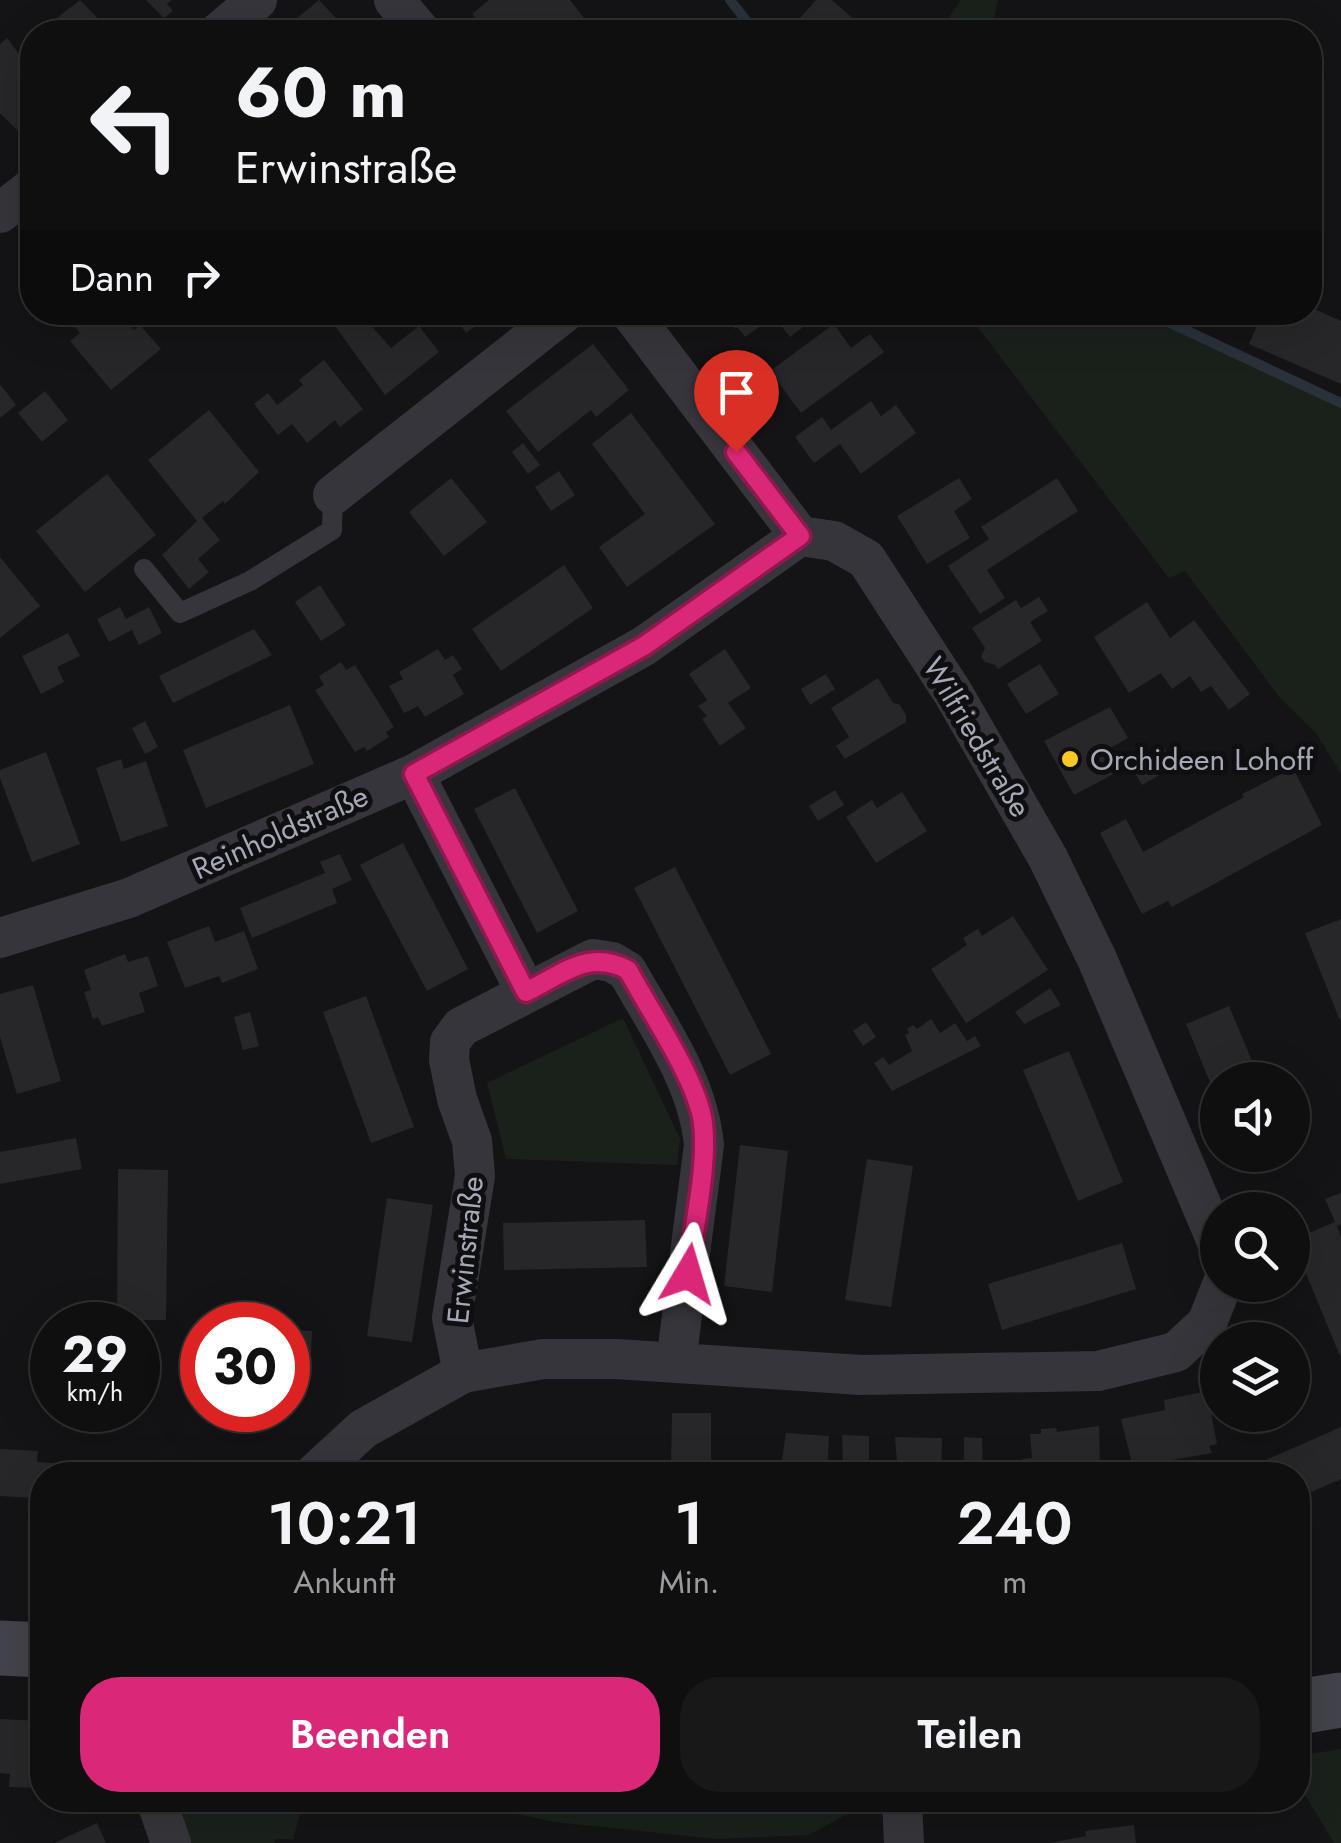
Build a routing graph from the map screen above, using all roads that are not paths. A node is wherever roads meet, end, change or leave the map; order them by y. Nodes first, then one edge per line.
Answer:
1 (257, 0) edge
2 (394, 0) edge
3 (233, 20) edge
4 (411, 20) edge
5 (20, 197) edge
6 (0, 213) edge
7 (548, 325) edge
8 (640, 325) edge
9 (332, 495) joint
10 (800, 536) junction
11 (144, 569) dead end
12 (414, 774) junction
13 (0, 938) edge
14 (526, 992) junction
15 (1200, 1202) edge
16 (1215, 1302) edge
17 (676, 1362) junction
18 (463, 1374) junction
19 (326, 1462) edge
20 (0, 1648) edge
21 (30, 1649) edge
22 (1341, 1700) edge
23 (1310, 1705) edge
24 (160, 1812) edge
25 (903, 1812) edge
26 (171, 1843) edge
27 (904, 1843) edge

1 - 3 street
2 - 4 street
5 - 6 street
7 - 9 street
8 - 10 street
9 - 11 lane
10 - 12 street, Reinholdstraße
10 - 15 street, Wilfriedstraße
12 - 13 street, Reinholdstraße
12 - 14 street
14 - 17 street, Erwinstraße
14 - 18 street, Erwinstraße
16 - 17 street
17 - 18 street
18 - 19 street
20 - 21 main road
22 - 23 main road
24 - 26 street
25 - 27 street

